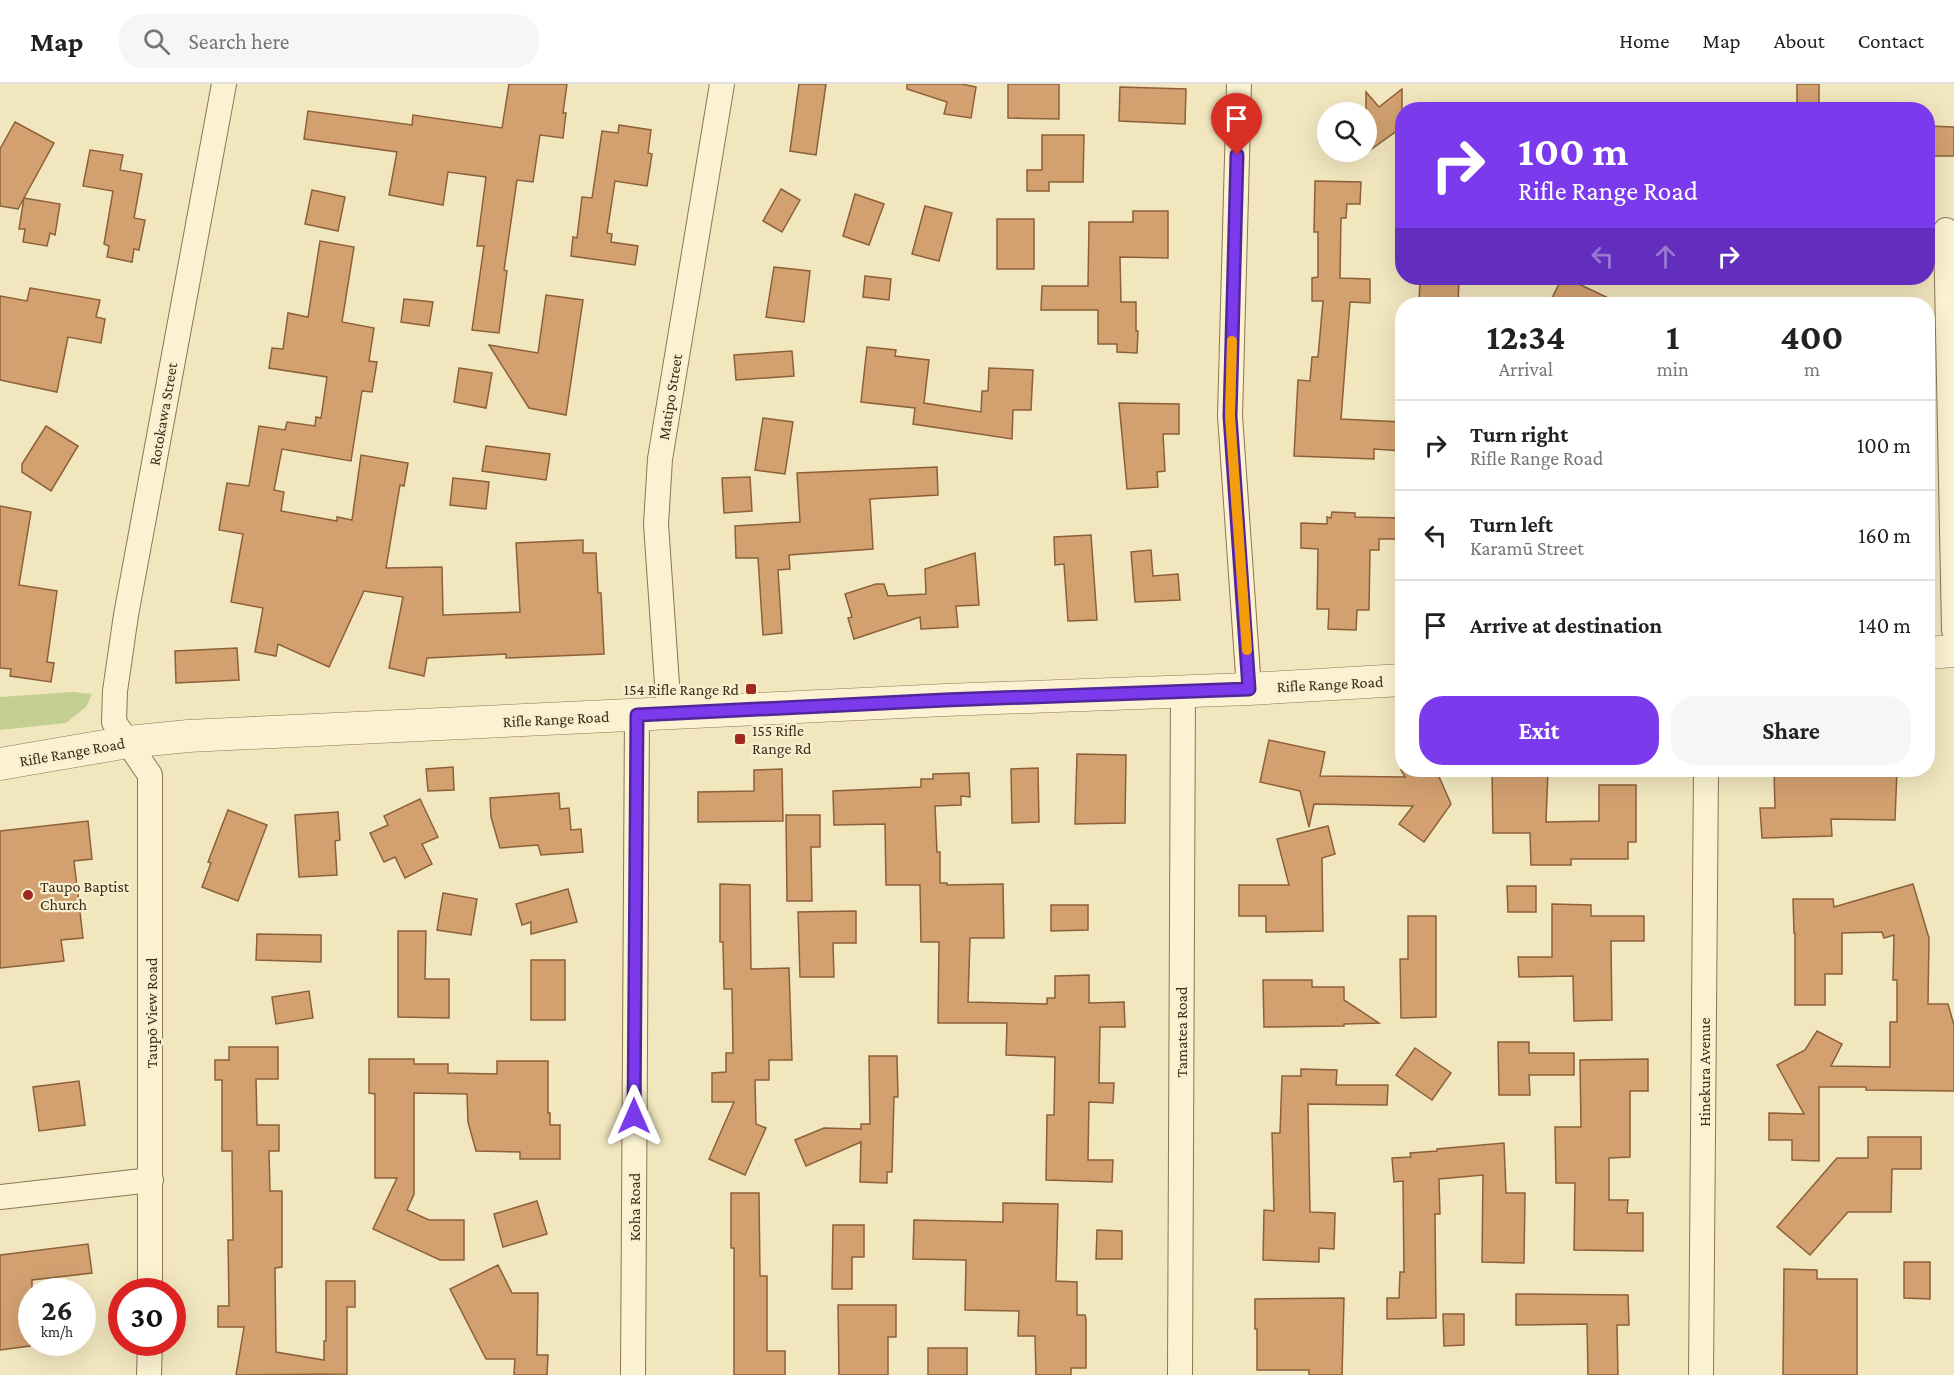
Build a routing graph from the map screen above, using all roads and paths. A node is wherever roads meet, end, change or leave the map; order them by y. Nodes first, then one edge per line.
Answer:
1 (224, 84) edge
2 (722, 84) edge
3 (1239, 84) edge
4 (1943, 230) edge
5 (1954, 630) edge
6 (1954, 651) edge
7 (1935, 652) edge
8 (1395, 680) edge
9 (1249, 689) junction
10 (1183, 690) junction
11 (669, 713) junction
12 (637, 715) junction
13 (128, 742) junction
14 (0, 764) edge
15 (1706, 777) edge
16 (151, 1179) junction
17 (0, 1197) edge
18 (150, 1278) edge
19 (150, 1356) edge
20 (149, 1375) edge
21 (633, 1375) edge
22 (1179, 1375) edge
23 (1701, 1375) edge

1 - 13 street, Rotokawa Street
2 - 11 street, Matipo Street
3 - 9 street
4 - 5 street
6 - 7 street
8 - 9 street, Rifle Range Road
9 - 10 street, Rifle Range Road
10 - 11 street, Rifle Range Road
10 - 22 street, Tamatea Road
11 - 12 street, Rifle Range Road
12 - 13 street, Rifle Range Road
12 - 21 street, Koha Road
13 - 14 street, Rifle Range Road
13 - 16 street, Taupō View Road
15 - 23 street, Hinekura Avenue
16 - 17 street
16 - 18 street, Taupō View Road
19 - 20 street

